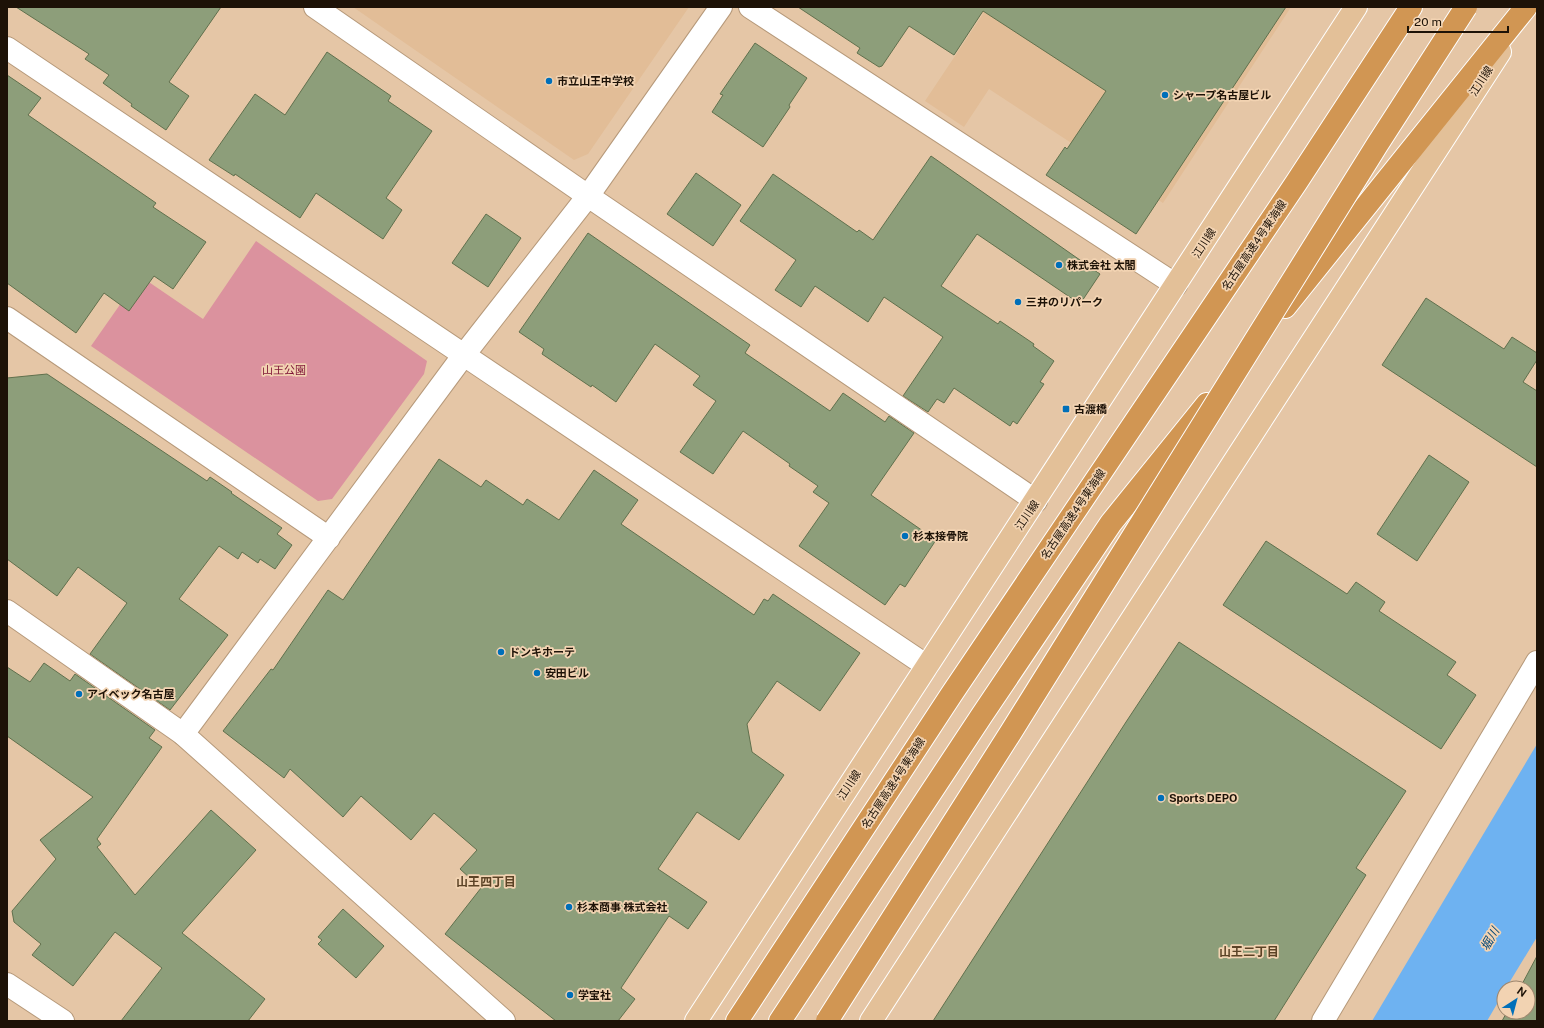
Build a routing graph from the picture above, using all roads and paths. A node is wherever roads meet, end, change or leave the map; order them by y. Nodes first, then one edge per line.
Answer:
1 (315, 7) edge
2 (720, 7) edge
3 (750, 7) edge
4 (1356, 7) edge
5 (1411, 7) edge
6 (1466, 7) edge
7 (1526, 7) edge
8 (1529, 7) edge
9 (7, 48) edge
10 (588, 196) junction
11 (1176, 285) junction
12 (7, 318) edge
13 (463, 356) junction
14 (1036, 501) junction
15 (329, 538) junction
16 (7, 611) edge
17 (1537, 662) edge
18 (927, 666) junction
19 (183, 734) junction
20 (7, 984) edge
21 (63, 1021) edge
22 (504, 1021) edge
23 (696, 1021) edge
24 (737, 1021) edge
25 (780, 1021) edge
26 (827, 1021) edge
27 (871, 1021) edge
28 (1323, 1021) edge

1 - 10 street
2 - 10 street
3 - 11 street
4 - 11 main road, 江川線
5 - 24 highway, 名古屋高速4号東海線
6 - 26 highway, bridge
7 - 25 highway
8 - 27 main road, 江川線
9 - 13 street
10 - 13 street
10 - 14 street
11 - 14 main road, 江川線
12 - 15 street
13 - 15 street
13 - 18 street
14 - 18 main road, 江川線
15 - 19 street
16 - 19 street
17 - 28 street
18 - 23 main road, 江川線
19 - 22 street
20 - 21 street

